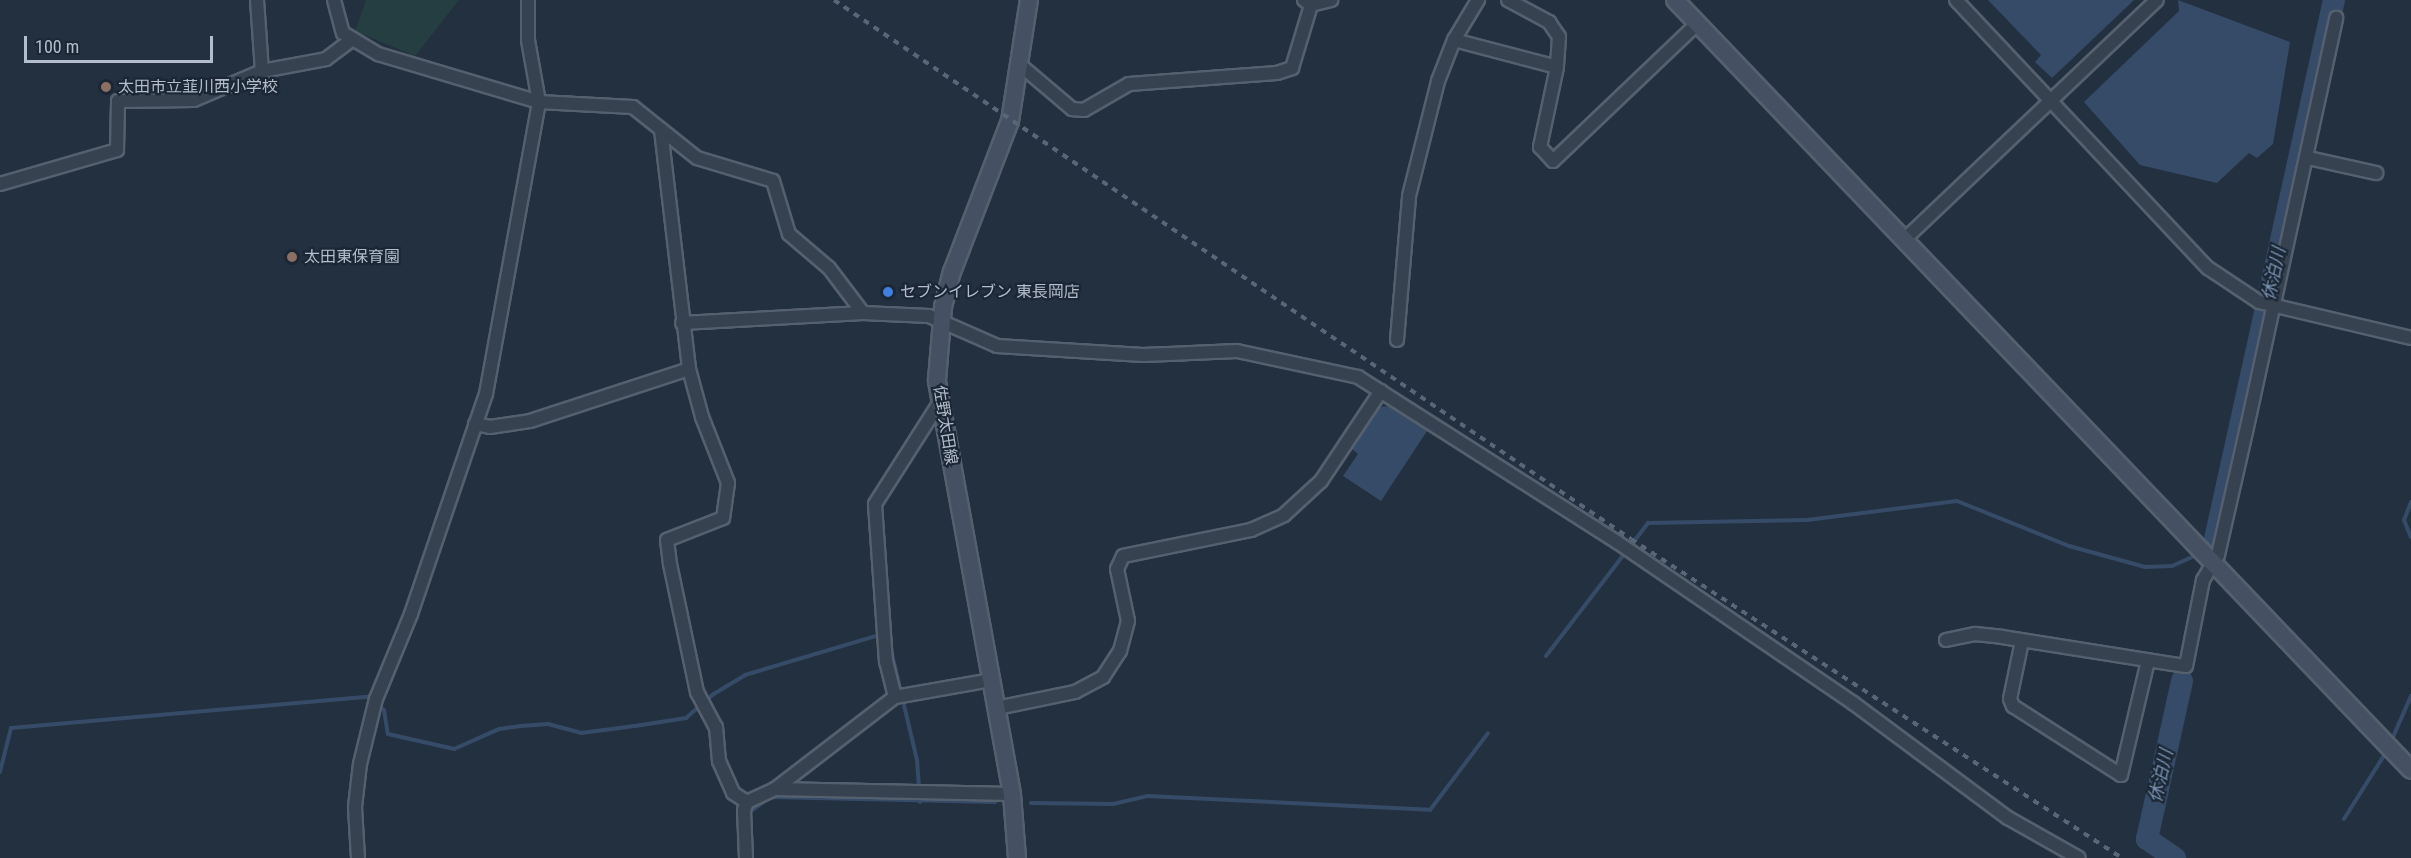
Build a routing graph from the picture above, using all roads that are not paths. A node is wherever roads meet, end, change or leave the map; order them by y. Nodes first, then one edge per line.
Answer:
1 (257, 0) edge
2 (334, 0) edge
3 (528, 0) edge
4 (1029, 0) edge
5 (1331, 0) edge
6 (1478, 0) edge
7 (1508, 0) edge
8 (1675, 0) edge
9 (1956, 0) edge
10 (2157, 0) edge
11 (1308, 2) edge
12 (2336, 18) dead end
13 (1696, 25) junction
14 (351, 40) junction
15 (1454, 40) junction
16 (1019, 64) junction
17 (1557, 67) junction
18 (262, 71) junction
19 (2050, 99) junction
20 (538, 102) junction
21 (661, 130) junction
22 (2308, 158) junction
23 (2376, 173) dead end
24 (0, 184) edge
25 (1905, 239) junction
26 (2268, 304) junction
27 (863, 313) junction
28 (941, 320) junction
29 (682, 324) junction
30 (2411, 338) edge
31 (1397, 340) dead end
32 (689, 369) junction
33 (1381, 391) junction
34 (940, 402) junction
35 (476, 424) junction
36 (2213, 563) junction
37 (1946, 640) dead end
38 (2022, 641) junction
39 (2148, 661) junction
40 (991, 680) junction
41 (900, 696) junction
42 (997, 708) junction
43 (2411, 770) edge
44 (775, 789) junction
45 (1012, 794) junction
46 (747, 802) junction
47 (358, 858) edge
48 (746, 858) edge
49 (1017, 858) edge
50 (2079, 858) edge

1 - 18 street
2 - 14 street
3 - 20 street
4 - 16 street, 佐野太田線
5 - 11 street
6 - 15 street
7 - 17 street
8 - 13 street
9 - 19 street
10 - 19 street
11 - 16 street
12 - 22 street
13 - 17 street
13 - 25 street
14 - 18 street
14 - 20 street
15 - 17 street
15 - 31 street
16 - 28 street, 佐野太田線
18 - 24 street
19 - 25 street
19 - 26 street
20 - 21 street
20 - 35 street
21 - 27 street
21 - 29 street
22 - 23 street
22 - 26 street
25 - 36 street
26 - 30 street
26 - 36 street
27 - 28 street
27 - 29 street
28 - 33 street
28 - 34 street, 佐野太田線
29 - 32 street
32 - 35 street
32 - 46 street
33 - 42 street
33 - 50 street
34 - 40 street, 佐野太田線
34 - 41 street
35 - 47 street
36 - 39 street
36 - 43 street
37 - 38 street
38 - 39 street
38 - 39 street
40 - 41 street
40 - 42 street, 佐野太田線
41 - 44 street
42 - 45 street, 佐野太田線
44 - 45 street
44 - 46 street
45 - 49 street, 佐野太田線
46 - 48 street

